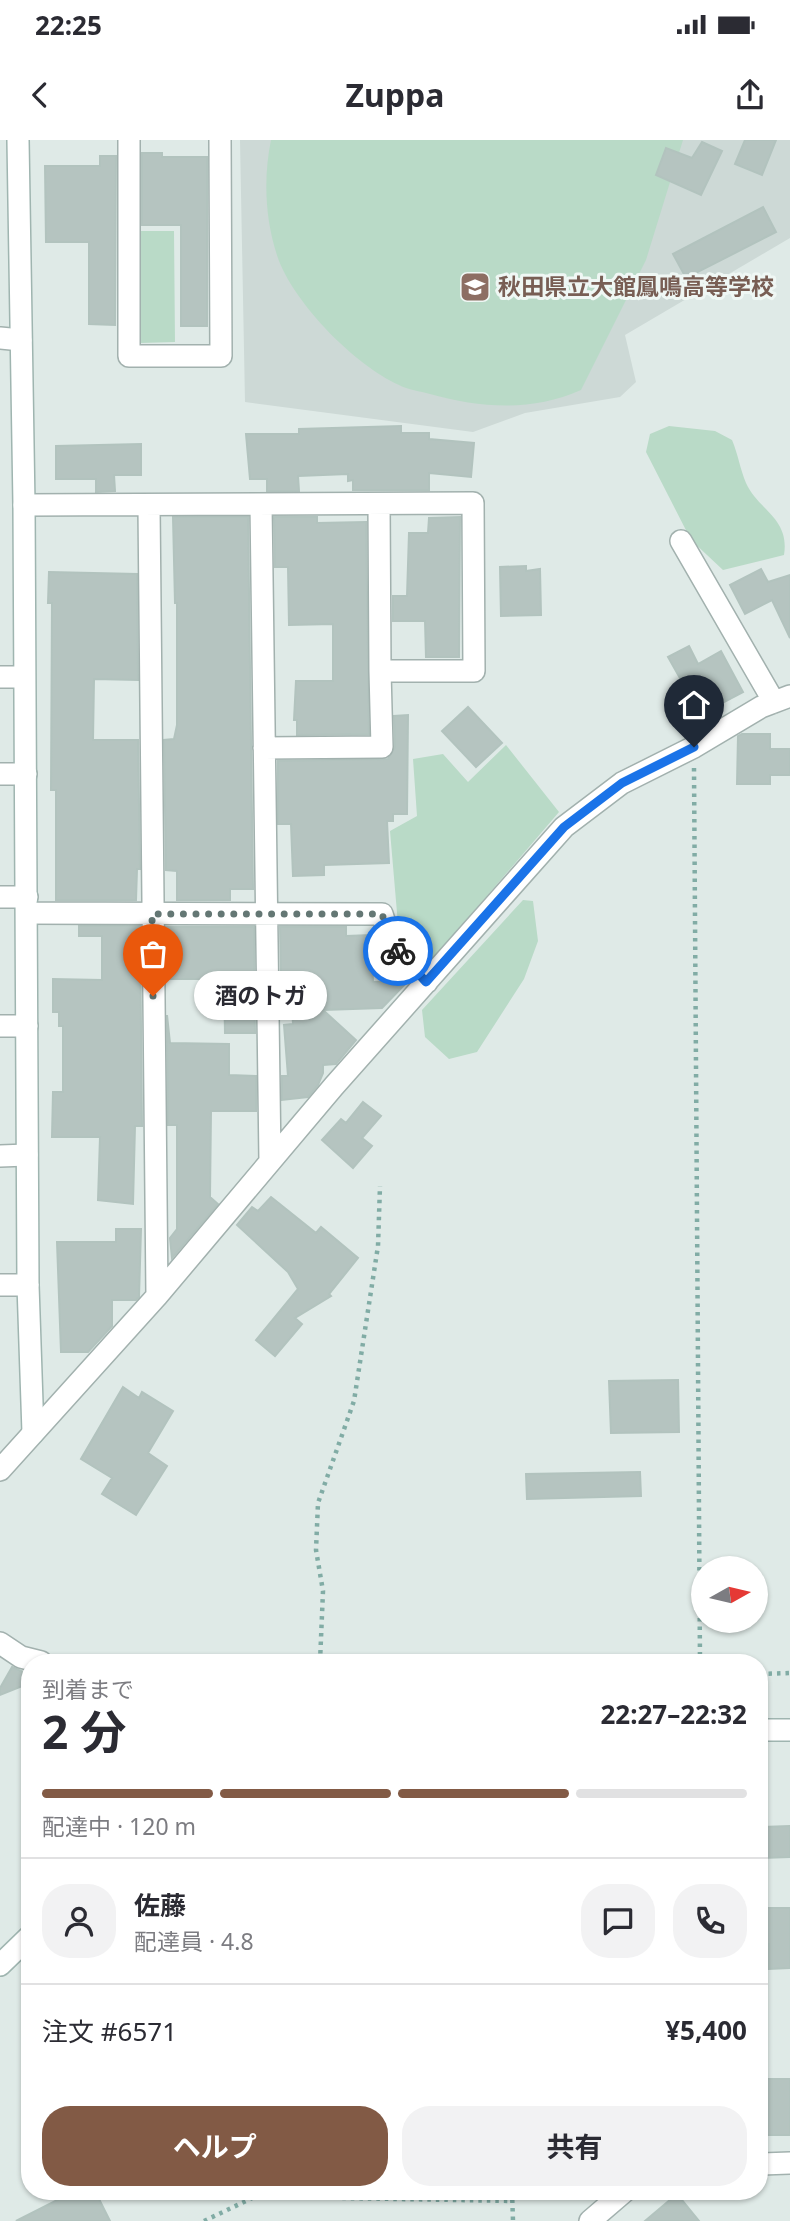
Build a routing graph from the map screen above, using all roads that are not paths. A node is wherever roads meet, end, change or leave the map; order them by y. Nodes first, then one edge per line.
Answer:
1 (18, 140) edge
2 (129, 140) edge
3 (220, 140) edge
4 (11, 339) edge
5 (379, 504) junction
6 (24, 505) junction
7 (261, 505) junction
8 (149, 507) junction
9 (681, 541) dead end
10 (380, 671) junction
11 (0, 677) edge
12 (24, 677) junction
13 (782, 699) edge
14 (264, 748) junction
15 (0, 774) edge
16 (26, 774) junction
17 (0, 897) edge
18 (27, 905) junction
19 (152, 914) junction
20 (267, 915) junction
21 (426, 982) junction
22 (0, 1026) edge
23 (27, 1026) junction
24 (27, 1155) junction
25 (0, 1156) edge
26 (270, 1161) junction
27 (0, 1285) edge
28 (28, 1285) junction
29 (157, 1296) junction
30 (33, 1433) junction
31 (0, 1470) edge
32 (0, 1643) edge
33 (21, 1657) edge
34 (768, 1730) edge
35 (790, 1730) edge
36 (21, 1945) edge
37 (0, 1965) edge
38 (768, 2164) edge
39 (790, 2164) edge
40 (614, 2200) edge
41 (590, 2221) edge

1 - 4 street
2 - 3 street
4 - 6 street
5 - 7 street
5 - 10 street
5 - 10 street
6 - 8 street
6 - 12 street
7 - 8 street
7 - 14 street
8 - 19 street
9 - 13 street
10 - 14 street
11 - 12 street
12 - 16 street
13 - 21 street
14 - 20 street
15 - 16 street
16 - 18 street
17 - 18 street
18 - 19 street
18 - 23 street
19 - 20 street
19 - 29 street
20 - 21 street
20 - 26 street
21 - 26 street
22 - 23 street
23 - 24 street
24 - 25 street
24 - 28 street
26 - 29 street
27 - 28 street
28 - 30 street
29 - 30 street
30 - 31 street
32 - 33 street
34 - 35 street
36 - 37 street
38 - 39 street
40 - 41 street

